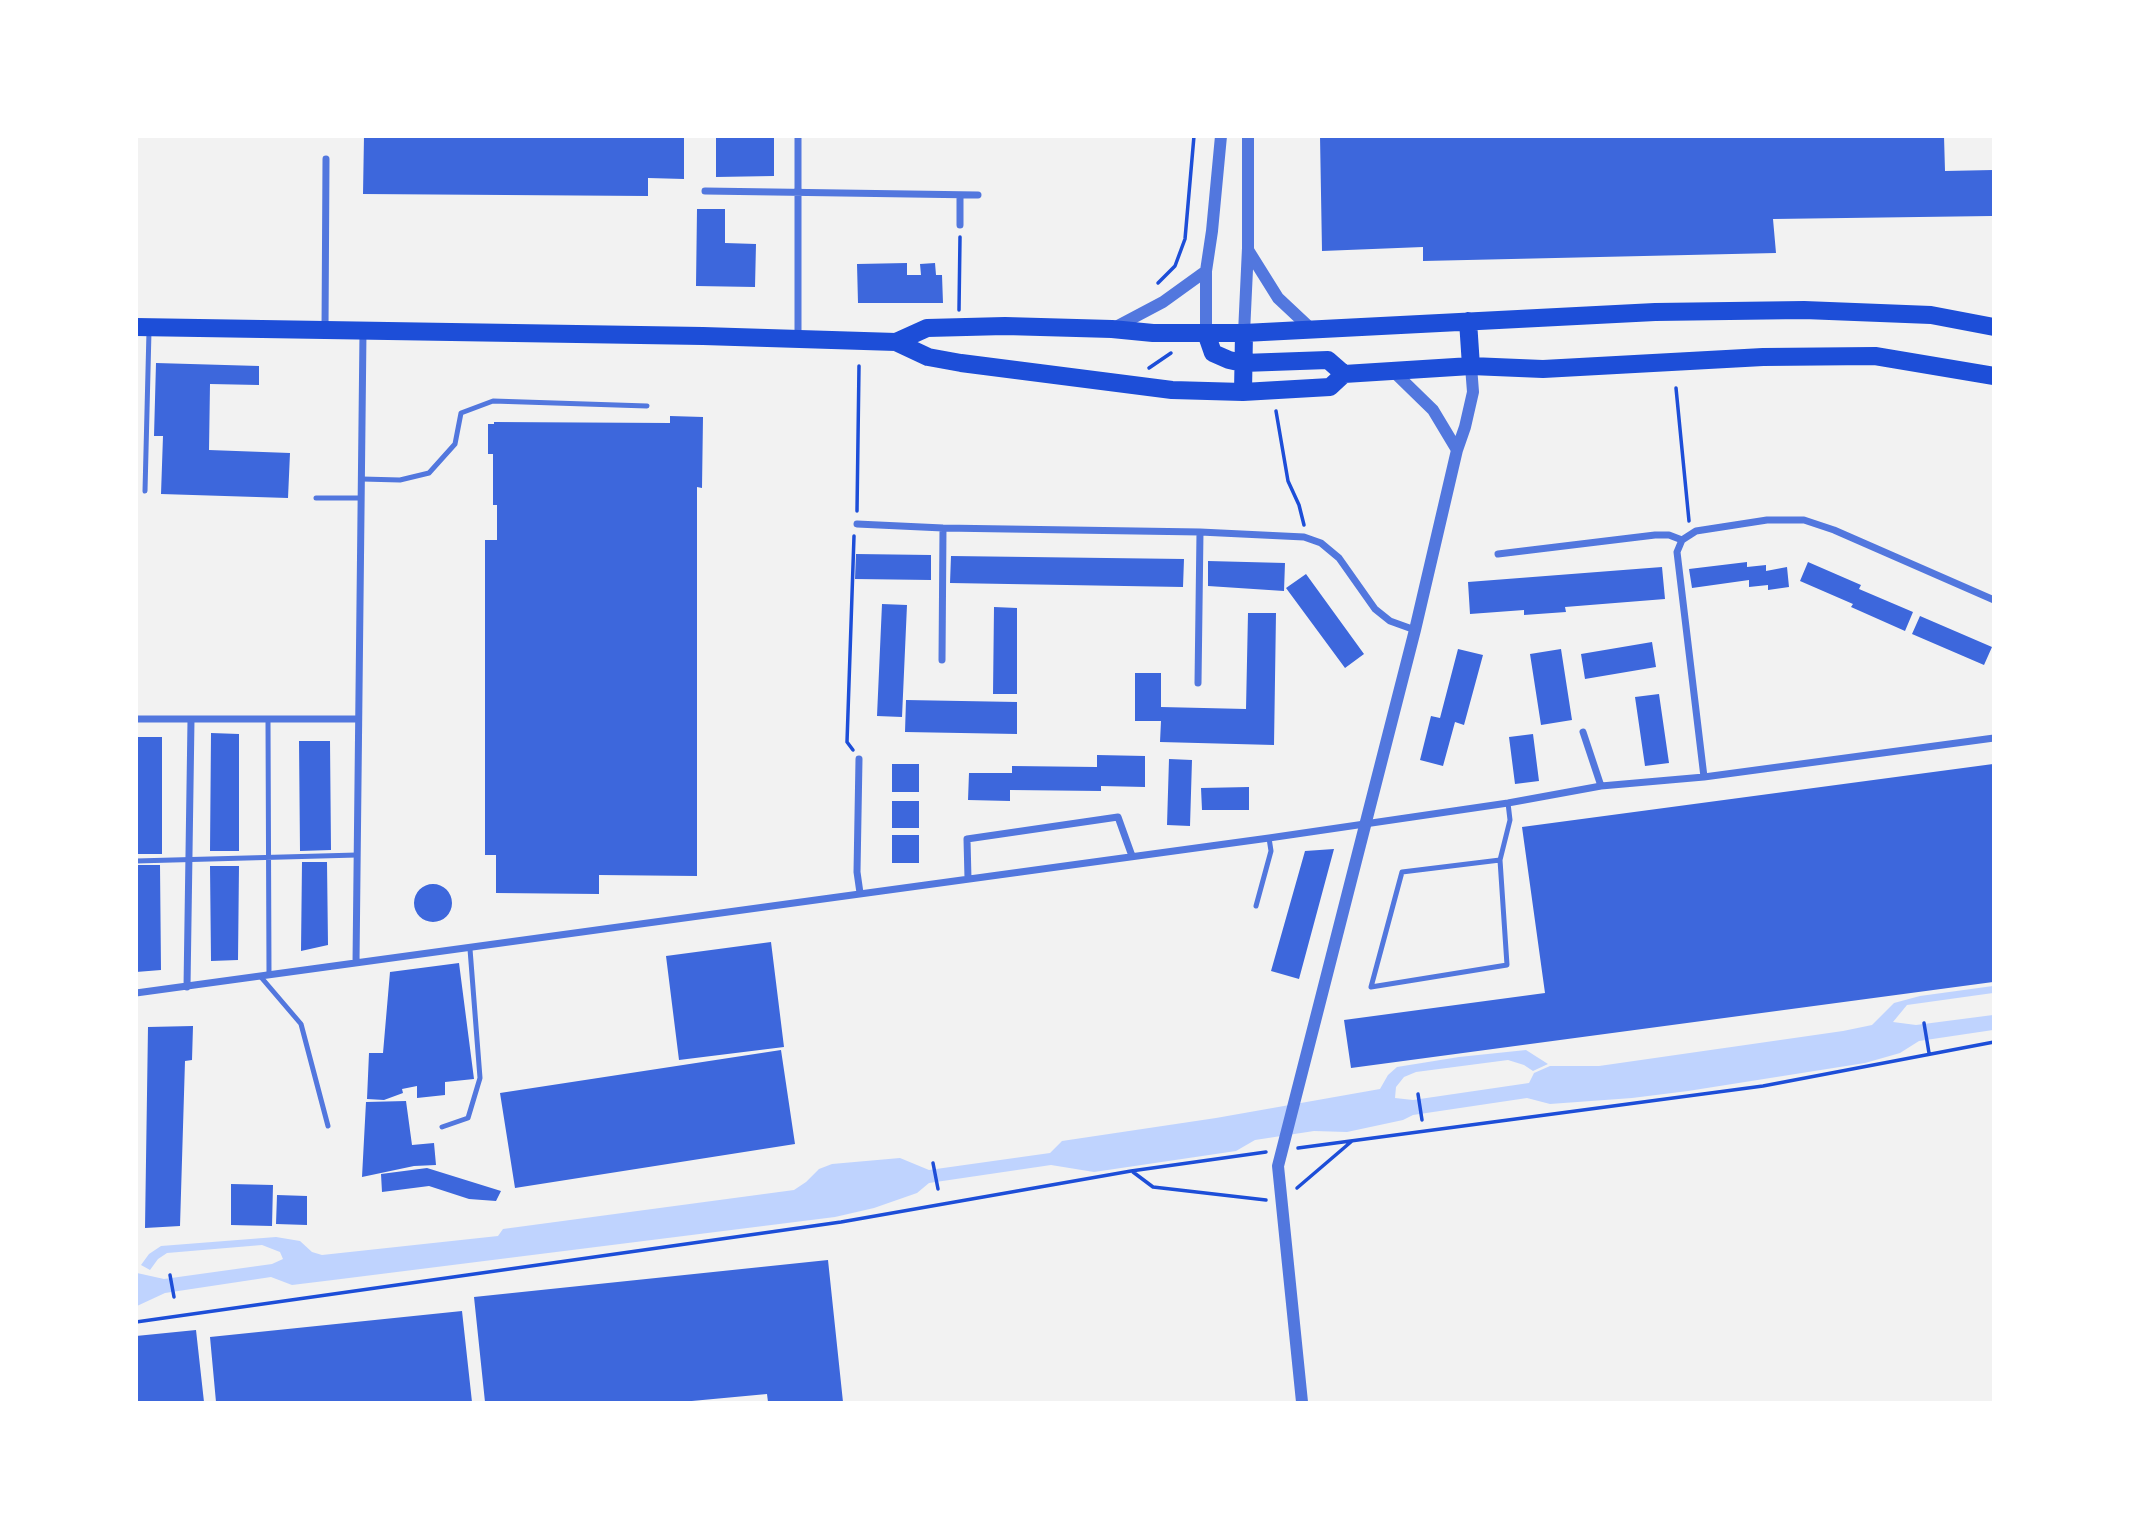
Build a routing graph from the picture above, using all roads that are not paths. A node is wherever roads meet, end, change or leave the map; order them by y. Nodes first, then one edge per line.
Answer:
1 (798, 136) edge
2 (1221, 136) edge
3 (1248, 136) edge
4 (326, 159) dead end
5 (705, 191) dead end
6 (797, 192) junction
7 (960, 195) junction
8 (978, 195) dead end
9 (960, 225) road end
10 (1248, 248) junction
11 (1206, 271) junction
12 (1468, 321) junction
13 (1993, 327) edge
14 (143, 328) edge
15 (1112, 328) junction
16 (1310, 328) junction
17 (325, 330) junction
18 (363, 331) junction
19 (1206, 333) junction
20 (1244, 333) junction
21 (798, 338) junction
22 (896, 342) junction
23 (1243, 363) junction
24 (1471, 366) junction
25 (1393, 371) junction
26 (1344, 374) junction
27 (1993, 376) edge
28 (1243, 392) junction
29 (647, 406) dead end
30 (1457, 450) junction
31 (362, 480) junction
32 (145, 491) dead end
33 (316, 498) dead end
34 (361, 498) junction
35 (857, 524) road end
36 (943, 528) junction
37 (1200, 532) junction
38 (1686, 538) junction
39 (1498, 554) dead end
40 (1993, 600) edge
41 (1415, 630) junction
42 (942, 660) dead end
43 (1198, 683) dead end
44 (136, 719) edge
45 (358, 719) junction
46 (191, 720) junction
47 (268, 720) junction
48 (1583, 732) dead end
49 (1993, 738) edge
50 (859, 759) road end
51 (1704, 777) junction
52 (1601, 786) junction
53 (1508, 803) junction
54 (1367, 824) junction
55 (1269, 838) junction
56 (357, 855) junction
57 (1132, 856) junction
58 (268, 858) junction
59 (136, 860) edge
60 (189, 860) junction
61 (1500, 860) junction
62 (968, 878) junction
63 (860, 893) junction
64 (1256, 906) dead end
65 (470, 949) junction
66 (356, 964) junction
67 (269, 974) junction
68 (260, 976) junction
69 (187, 987) junction
70 (136, 993) edge
71 (328, 1126) dead end
72 (442, 1127) dead end
73 (1302, 1402) edge

1 - 6 street
2 - 11 street
3 - 10 street
4 - 17 street
5 - 6 street
6 - 7 street
6 - 21 street
7 - 8 street
7 - 9 street
10 - 16 street
10 - 20 street
11 - 15 street
11 - 19 street
12 - 13 highway
12 - 16 highway
12 - 24 highway
14 - 17 highway
14 - 32 lane
15 - 19 highway
15 - 22 highway
16 - 20 highway
17 - 18 highway
18 - 21 highway
18 - 31 street
19 - 20 highway
19 - 23 highway
20 - 23 highway
21 - 22 highway
22 - 28 highway
23 - 26 highway
23 - 28 highway
24 - 25 highway
24 - 27 highway
24 - 30 street
25 - 26 highway
25 - 30 street
26 - 28 highway
29 - 31 lane
30 - 41 street
31 - 34 street
33 - 34 lane
34 - 45 street
35 - 36 street
36 - 37 street
36 - 42 street
37 - 41 street
37 - 43 street
38 - 39 street
38 - 40 street
38 - 51 street
41 - 54 street
44 - 46 street
45 - 47 street
45 - 56 street
46 - 47 street
46 - 60 street
47 - 58 lane
48 - 52 street
49 - 51 street
50 - 63 street
51 - 52 street
52 - 53 street
53 - 54 street
53 - 61 lane
54 - 55 street
54 - 73 street
55 - 57 street
55 - 64 lane
56 - 58 lane
56 - 66 street
57 - 62 street
57 - 62 street
58 - 60 lane
58 - 67 lane
59 - 60 lane
60 - 69 street
61 - 61 lane
62 - 63 street
63 - 65 street
65 - 66 street
65 - 72 lane
66 - 67 street
67 - 68 street
68 - 69 street
68 - 71 lane
69 - 70 street

